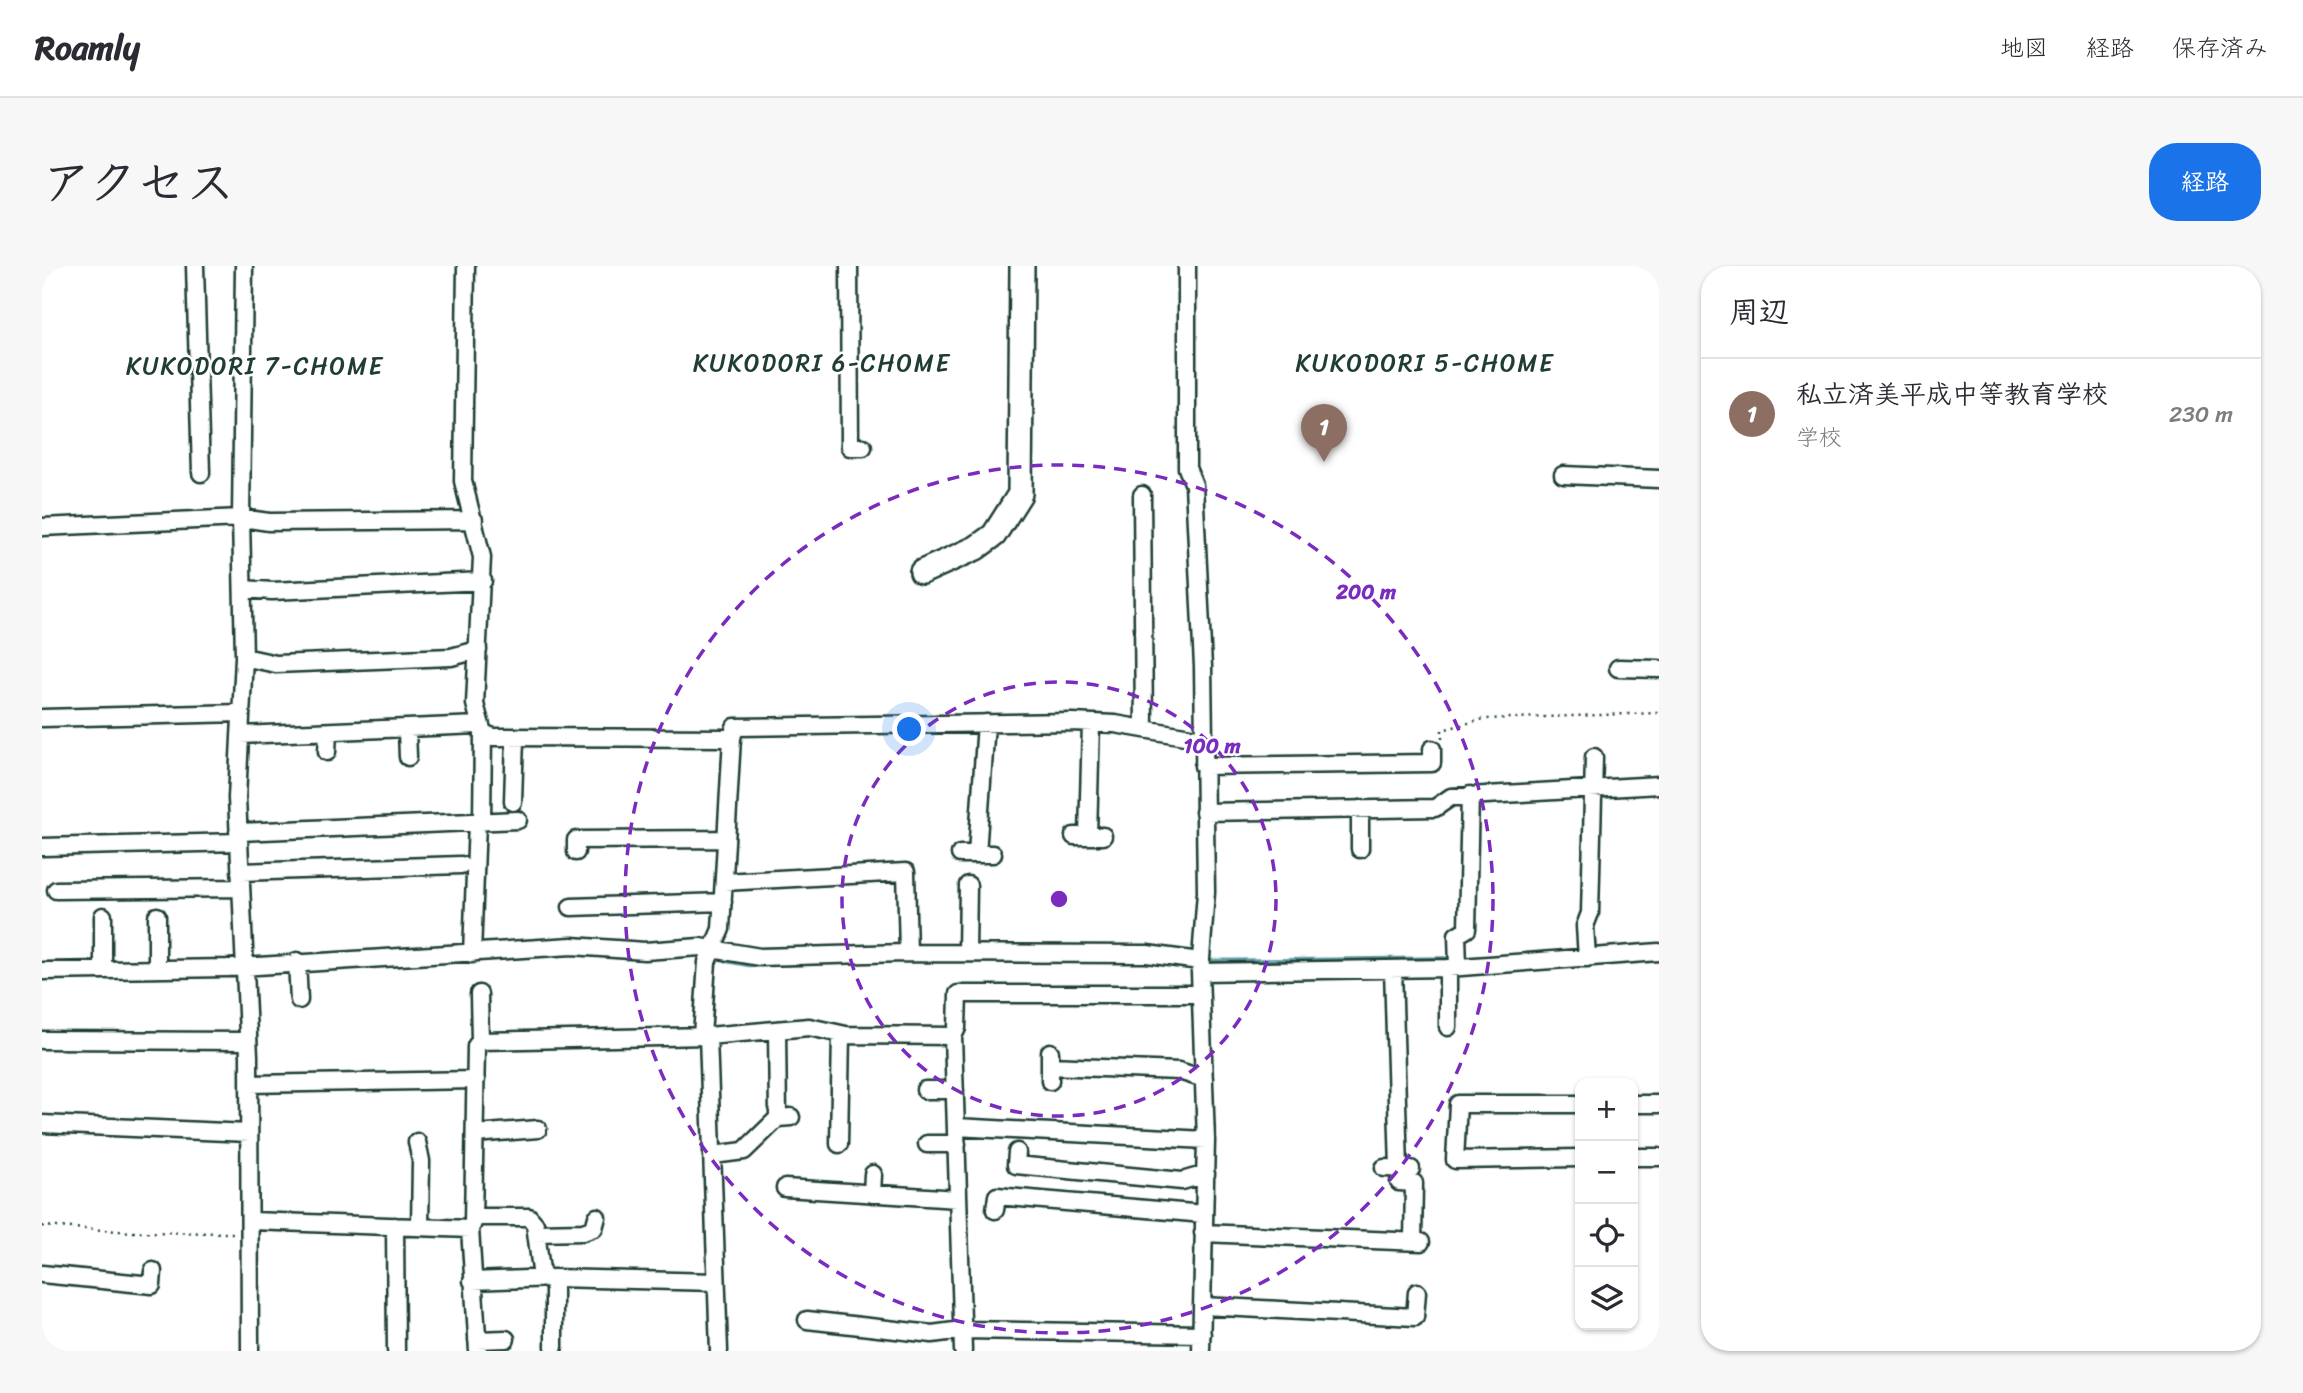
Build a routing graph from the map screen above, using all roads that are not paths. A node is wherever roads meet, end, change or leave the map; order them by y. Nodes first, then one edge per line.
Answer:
1 (195, 266) edge
2 (244, 266) edge
3 (466, 266) edge
4 (849, 266) edge
5 (1022, 266) edge
6 (1187, 266) edge
7 (863, 447) dead end
8 (201, 473) dead end
9 (1563, 475) dead end
10 (1659, 479) edge
11 (1142, 495) dead end
12 (241, 518) junction
13 (474, 520) junction
14 (42, 527) edge
15 (922, 572) dead end
16 (483, 581) junction
17 (244, 589) junction
18 (478, 650) junction
19 (244, 657) junction
20 (1618, 668) dead end
21 (1659, 669) edge
22 (241, 713) junction
23 (42, 718) edge
24 (986, 723) junction
25 (1091, 723) junction
26 (481, 729) junction
27 (1144, 729) junction
28 (407, 730) junction
29 (328, 732) junction
30 (240, 734) junction
31 (515, 737) junction
32 (732, 738) junction
33 (1202, 739) junction
34 (1437, 746) road end
35 (327, 752) dead end
36 (408, 757) dead end
37 (1594, 757) dead end
38 (1203, 766) junction
39 (1659, 785) edge
40 (1594, 789) junction
41 (1471, 796) junction
42 (513, 802) dead end
43 (1360, 809) junction
44 (1204, 812) junction
45 (517, 820) dead end
46 (480, 822) junction
47 (1088, 836) dead end
48 (238, 837) junction
49 (726, 839) junction
50 (42, 847) edge
51 (1360, 849) dead end
52 (576, 852) dead end
53 (960, 853) dead end
54 (452, 861) dead end
55 (240, 880) junction
56 (724, 882) junction
57 (968, 885) dead end
58 (63, 886) dead end
59 (723, 902) junction
60 (571, 908) dead end
61 (103, 916) dead end
62 (157, 916) dead end
63 (714, 948) junction
64 (1587, 951) junction
65 (1659, 952) edge
66 (908, 953) junction
67 (967, 953) junction
68 (472, 954) junction
69 (298, 961) junction
70 (1455, 963) junction
71 (1200, 966) junction
72 (157, 969) junction
73 (1393, 969) junction
74 (103, 970) junction
75 (42, 971) edge
76 (244, 971) junction
77 (479, 994) dead end
78 (1200, 994) junction
79 (299, 1000) dead end
80 (1448, 1027) dead end
81 (777, 1030) junction
82 (841, 1034) junction
83 (705, 1036) junction
84 (953, 1036) junction
85 (42, 1040) edge
86 (248, 1041) junction
87 (480, 1041) junction
88 (1050, 1067) dead end
89 (1204, 1079) junction
90 (476, 1080) junction
91 (249, 1084) junction
92 (925, 1090) dead end
93 (955, 1090) junction
94 (1575, 1104) edge
95 (1638, 1104) edge
96 (1659, 1104) edge
97 (42, 1124) edge
98 (956, 1127) junction
99 (538, 1129) dead end
100 (249, 1133) junction
101 (834, 1133) dead end
102 (475, 1134) junction
103 (1206, 1140) junction
104 (417, 1142) dead end
105 (927, 1144) dead end
106 (957, 1144) junction
107 (1017, 1152) dead end
108 (713, 1155) junction
109 (1638, 1157) edge
110 (1659, 1157) edge
111 (1575, 1158) edge
112 (873, 1174) dead end
113 (1206, 1174) junction
114 (785, 1187) dead end
115 (872, 1194) junction
116 (958, 1199) junction
117 (995, 1210) dead end
118 (1204, 1214) junction
119 (597, 1217) dead end
120 (472, 1223) junction
121 (395, 1226) junction
122 (252, 1227) junction
123 (421, 1227) junction
124 (536, 1233) junction
125 (1203, 1233) junction
126 (153, 1271) dead end
127 (42, 1274) edge
128 (548, 1278) junction
129 (471, 1281) junction
130 (716, 1282) junction
131 (1417, 1292) dead end
132 (1203, 1306) junction
133 (818, 1316) dead end
134 (962, 1330) junction
135 (1202, 1334) junction
136 (506, 1339) dead end
137 (478, 1346) edge
138 (554, 1347) dead end
139 (250, 1351) edge
140 (396, 1351) edge
141 (719, 1351) edge
142 (963, 1351) edge
143 (1201, 1351) edge

1 - 8 street
2 - 12 street
3 - 13 street
4 - 7 street
5 - 15 street
6 - 33 street
9 - 10 street
11 - 27 street
12 - 13 street
12 - 14 street
12 - 17 street
13 - 16 street
16 - 17 street
16 - 18 street
17 - 19 street
18 - 19 street
18 - 26 street
19 - 22 street
20 - 21 street
22 - 23 street
22 - 30 street
24 - 25 street
24 - 32 street
24 - 53 street
25 - 27 street
25 - 47 street
26 - 28 street
26 - 31 street
26 - 46 street
27 - 33 street
28 - 29 street
28 - 36 street
29 - 30 street
29 - 35 street
30 - 48 street
31 - 32 street
31 - 42 street
32 - 49 street
33 - 38 street
34 - 38 street
37 - 40 street
38 - 44 street
39 - 40 street
40 - 41 street
40 - 64 street
41 - 43 street
41 - 70 street
43 - 44 street
43 - 51 street
44 - 71 street
45 - 46 street
46 - 48 street
46 - 68 street
48 - 50 street
48 - 55 street
49 - 52 street
49 - 56 street
54 - 55 street
55 - 58 street
55 - 76 street
56 - 59 street
56 - 66 street
57 - 67 street
59 - 60 street
59 - 63 street
61 - 74 street
62 - 72 street
63 - 66 street
63 - 68 street
63 - 83 street
64 - 65 street
64 - 70 street
66 - 67 street
67 - 71 street
68 - 69 street
69 - 76 street
69 - 79 street
70 - 73 street
70 - 80 street
71 - 73 street
71 - 78 street
72 - 74 street
72 - 76 street
73 - 125 street
74 - 75 street
76 - 86 street
77 - 87 street
78 - 84 street
78 - 89 street
81 - 82 street
81 - 83 street
81 - 108 street
82 - 84 street
82 - 101 street
83 - 87 street
83 - 108 street
84 - 93 street
85 - 86 street
86 - 91 street
87 - 90 street
88 - 89 street
89 - 103 street
90 - 91 street
90 - 102 street
91 - 100 street
92 - 93 street
93 - 98 street
94 - 111 street
95 - 96 street
97 - 100 street
98 - 103 street
98 - 106 street
99 - 102 street
100 - 122 street
102 - 120 street
103 - 113 street
104 - 123 street
105 - 106 street
106 - 116 street
107 - 113 street
108 - 130 street
109 - 110 street
112 - 115 street
113 - 118 street
114 - 115 street
115 - 116 street
116 - 134 street
117 - 118 street
118 - 125 street
119 - 124 street
120 - 123 street
120 - 124 street
120 - 129 street
121 - 122 street
121 - 123 street
121 - 140 street
122 - 139 street
124 - 128 street
125 - 132 street
126 - 127 street
128 - 129 street
128 - 130 street
128 - 138 street
129 - 137 street
130 - 141 street
131 - 132 street
132 - 135 street
133 - 134 street
134 - 135 street
134 - 142 street
135 - 143 street
136 - 137 street

